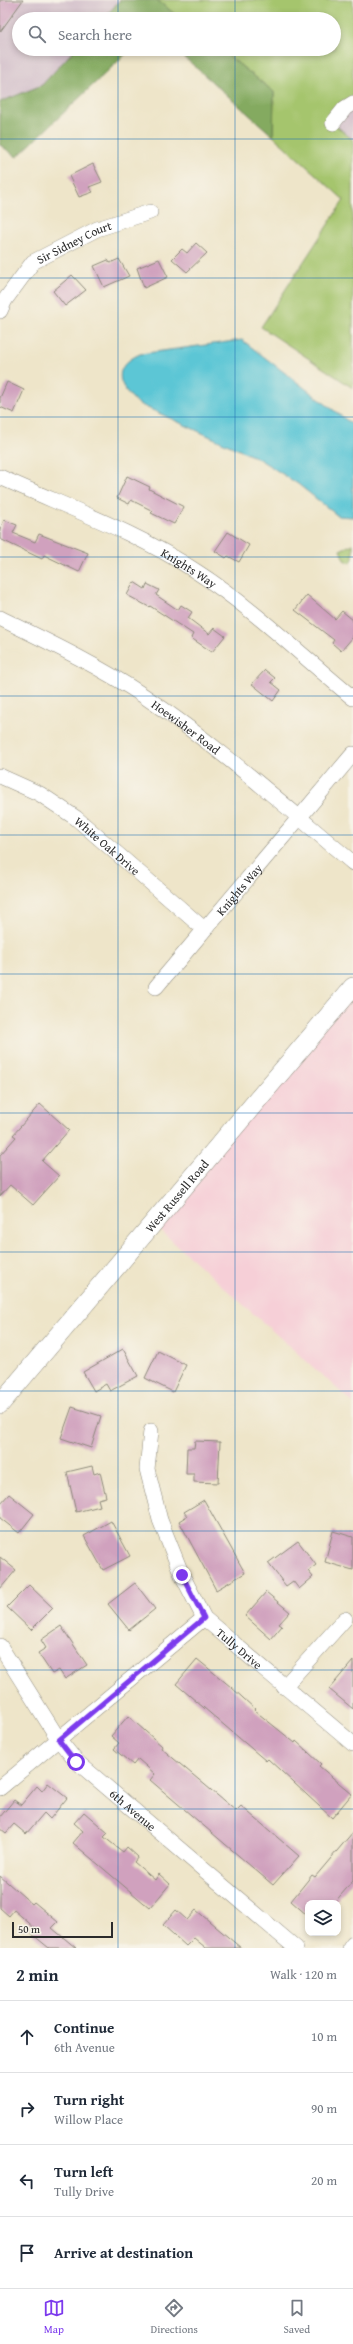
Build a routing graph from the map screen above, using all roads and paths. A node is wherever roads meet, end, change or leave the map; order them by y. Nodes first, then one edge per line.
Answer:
1 (353, 103) edge
2 (333, 123) dead end
3 (150, 212) dead end
4 (2, 302) edge
5 (0, 477) edge
6 (0, 618) edge
7 (353, 698) edge
8 (353, 754) edge
9 (0, 776) edge
10 (299, 818) junction
11 (353, 863) edge
12 (204, 929) junction
13 (156, 987) dead end
14 (353, 987) edge
15 (0, 1404) edge
16 (151, 1431) dead end
17 (204, 1618) junction
18 (345, 1619) dead end
19 (0, 1646) edge
20 (284, 1687) junction
21 (59, 1740) junction
22 (353, 1744) edge
23 (0, 1788) edge
24 (353, 1944) edge
25 (296, 1948) edge
26 (350, 1948) edge

1 - 2 street
3 - 4 street, Sir Sidney Court
5 - 7 street, Knights Way
6 - 10 street, Hoewisher Road
8 - 10 street, Knights Way
9 - 12 street, White Oak Drive
10 - 11 street, Hoewisher Road
10 - 12 street, Knights Way
12 - 13 street, Knights Way
14 - 15 street, West Russell Road
16 - 17 street, Tully Drive
17 - 20 street, Tully Drive
17 - 21 street
18 - 20 street
19 - 21 street, 6th Avenue
20 - 22 street, Tully Drive
21 - 23 street
21 - 25 street, 6th Avenue
24 - 26 street

